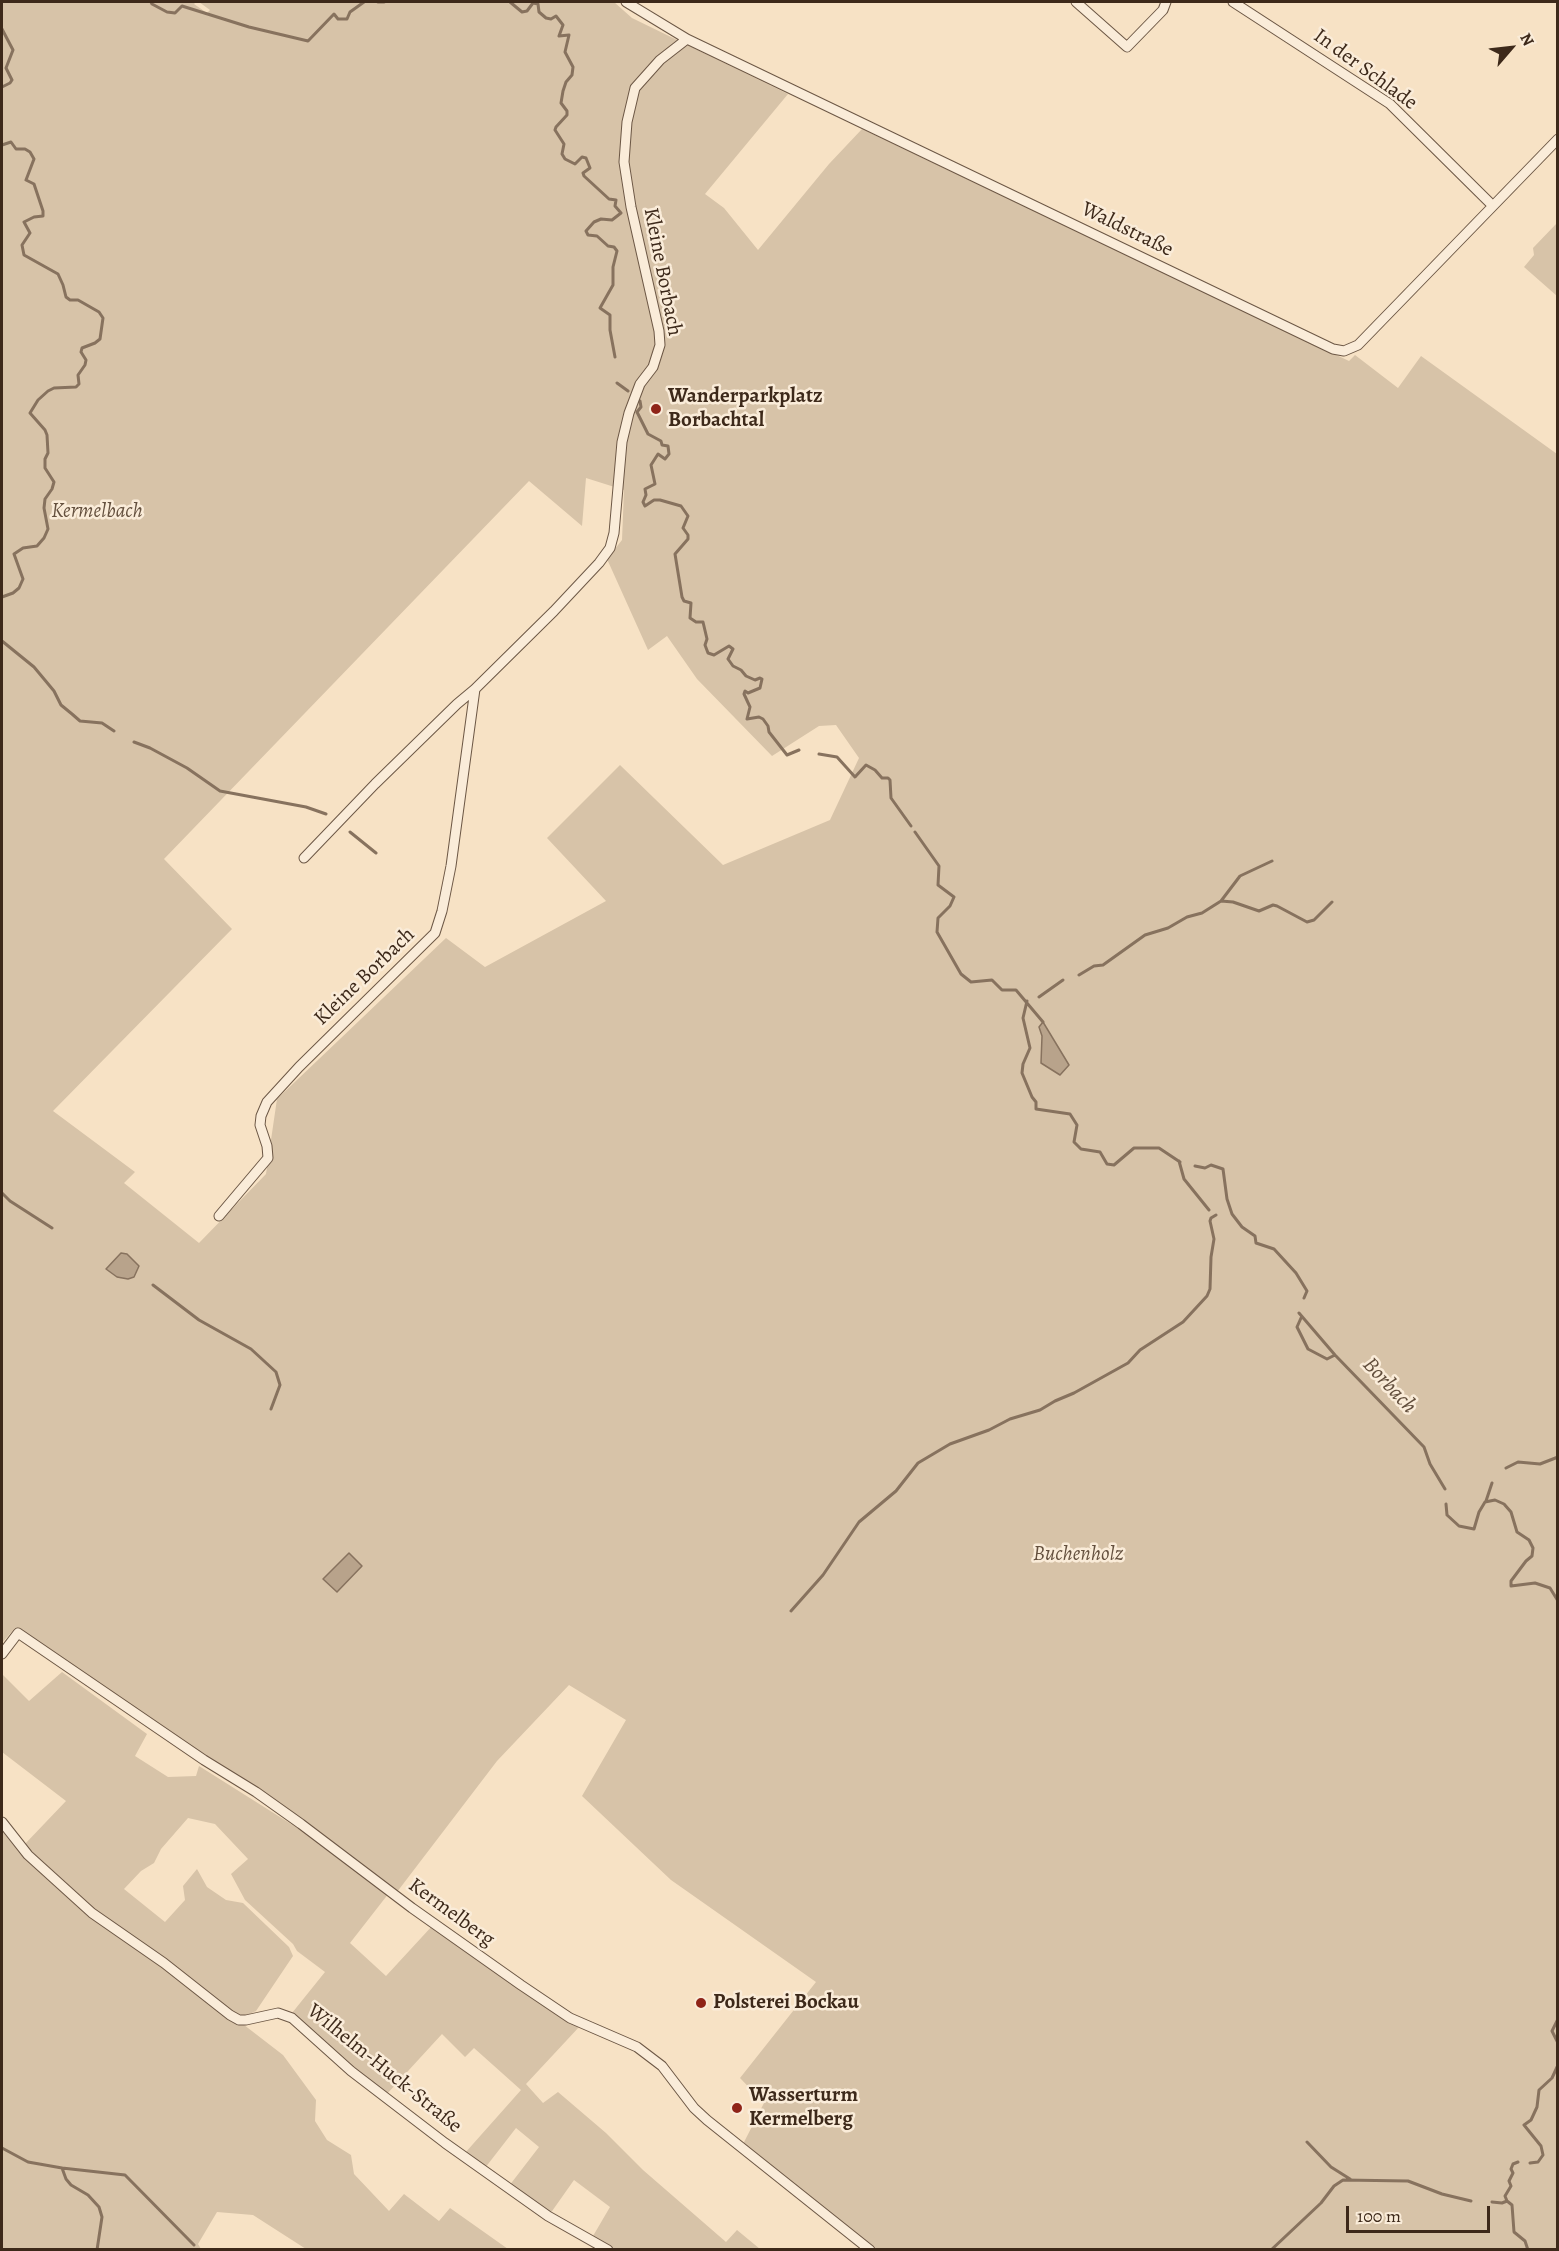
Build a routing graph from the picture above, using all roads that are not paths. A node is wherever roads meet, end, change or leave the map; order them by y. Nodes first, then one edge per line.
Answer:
1 (626, 2) edge
2 (1076, 2) edge
3 (1166, 2) edge
4 (1233, 2) edge
5 (687, 39) junction
6 (1557, 139) edge
7 (1492, 205) junction
8 (475, 689) junction
9 (304, 858) dead end
10 (219, 1216) dead end
11 (2, 1654) edge
12 (2, 1822) edge
13 (608, 2250) edge
14 (870, 2250) edge

1 - 5 street, Waldstraße
2 - 3 street
4 - 7 street, In der Schlade
5 - 7 street, Waldstraße
5 - 8 street, Kleine Borbach
6 - 7 street, Waldstraße
8 - 9 street, Kleine Borbach
8 - 10 street, Kleine Borbach
11 - 14 street, Kermelberg
12 - 13 street, Wilhelm-Huck-Straße

